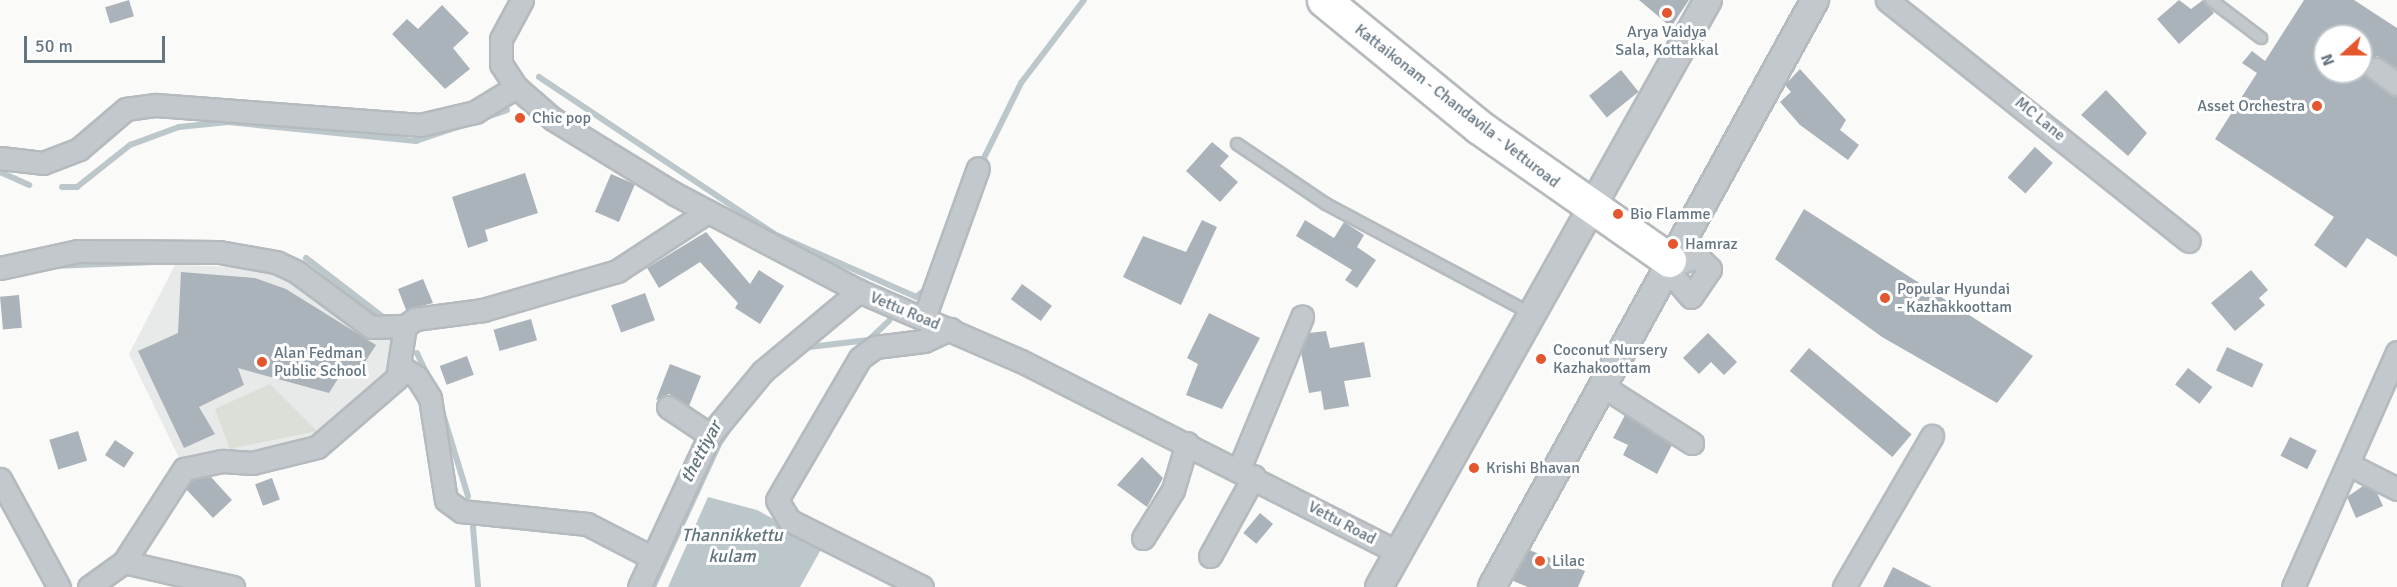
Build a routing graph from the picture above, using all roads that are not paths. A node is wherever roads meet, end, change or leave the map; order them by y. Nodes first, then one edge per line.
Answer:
1 (522, 0) edge
2 (1324, 0) edge
3 (1708, 0) edge
4 (1815, 0) edge
5 (1887, 0) edge
6 (2211, 0) edge
7 (2261, 38) dead end
8 (2376, 69) dead end
9 (2397, 84) edge
10 (516, 87) junction
11 (1237, 144) dead end
12 (0, 158) edge
13 (978, 168) dead end
14 (1591, 210) junction
15 (707, 212) junction
16 (2189, 241) dead end
17 (1672, 262) junction
18 (0, 268) edge
19 (859, 291) junction
20 (1532, 314) junction
21 (1302, 317) dead end
22 (924, 318) junction
23 (405, 326) junction
24 (950, 330) junction
25 (2397, 352) edge
26 (401, 368) junction
27 (1601, 385) junction
28 (2388, 395) edge
29 (669, 407) dead end
30 (710, 435) junction
31 (1932, 436) dead end
32 (1187, 443) junction
33 (1692, 443) dead end
34 (2348, 464) junction
35 (1246, 472) junction
36 (0, 479) edge
37 (2397, 489) edge
38 (1143, 538) dead end
39 (1397, 552) junction
40 (1210, 556) dead end
41 (653, 558) junction
42 (124, 562) junction
43 (59, 587) edge
44 (89, 587) edge
45 (232, 587) edge
46 (639, 587) edge
47 (922, 587) edge
48 (1379, 587) edge
49 (1492, 587) edge
50 (1844, 587) edge
51 (2293, 587) edge

1 - 10 street, Vettu Road
2 - 14 main road, Kattaikonam - Chandavila - Vetturoad
3 - 14 street
4 - 17 street
5 - 16 street, MC Lane
6 - 7 lane
8 - 9 street
10 - 12 street
10 - 15 street, Vettu Road
11 - 20 lane
13 - 22 street
14 - 17 main road, Kattaikonam - Chandavila - Vetturoad
14 - 20 street
15 - 19 street, Vettu Road
15 - 23 street
17 - 27 street
18 - 23 street
19 - 22 street, Vettu Road
19 - 30 street
20 - 39 street
21 - 35 street
22 - 24 street, Vettu Road
23 - 26 street
24 - 32 street, Vettu Road
24 - 47 street
25 - 28 street
26 - 41 street
26 - 42 street
27 - 33 street
27 - 49 street
28 - 34 street
29 - 30 street
30 - 41 street
31 - 50 street
32 - 35 street, Vettu Road
32 - 38 street
34 - 37 street
34 - 51 street
35 - 39 street, Vettu Road
35 - 40 street
36 - 43 street
39 - 48 street
41 - 46 street
42 - 44 street
42 - 45 street

